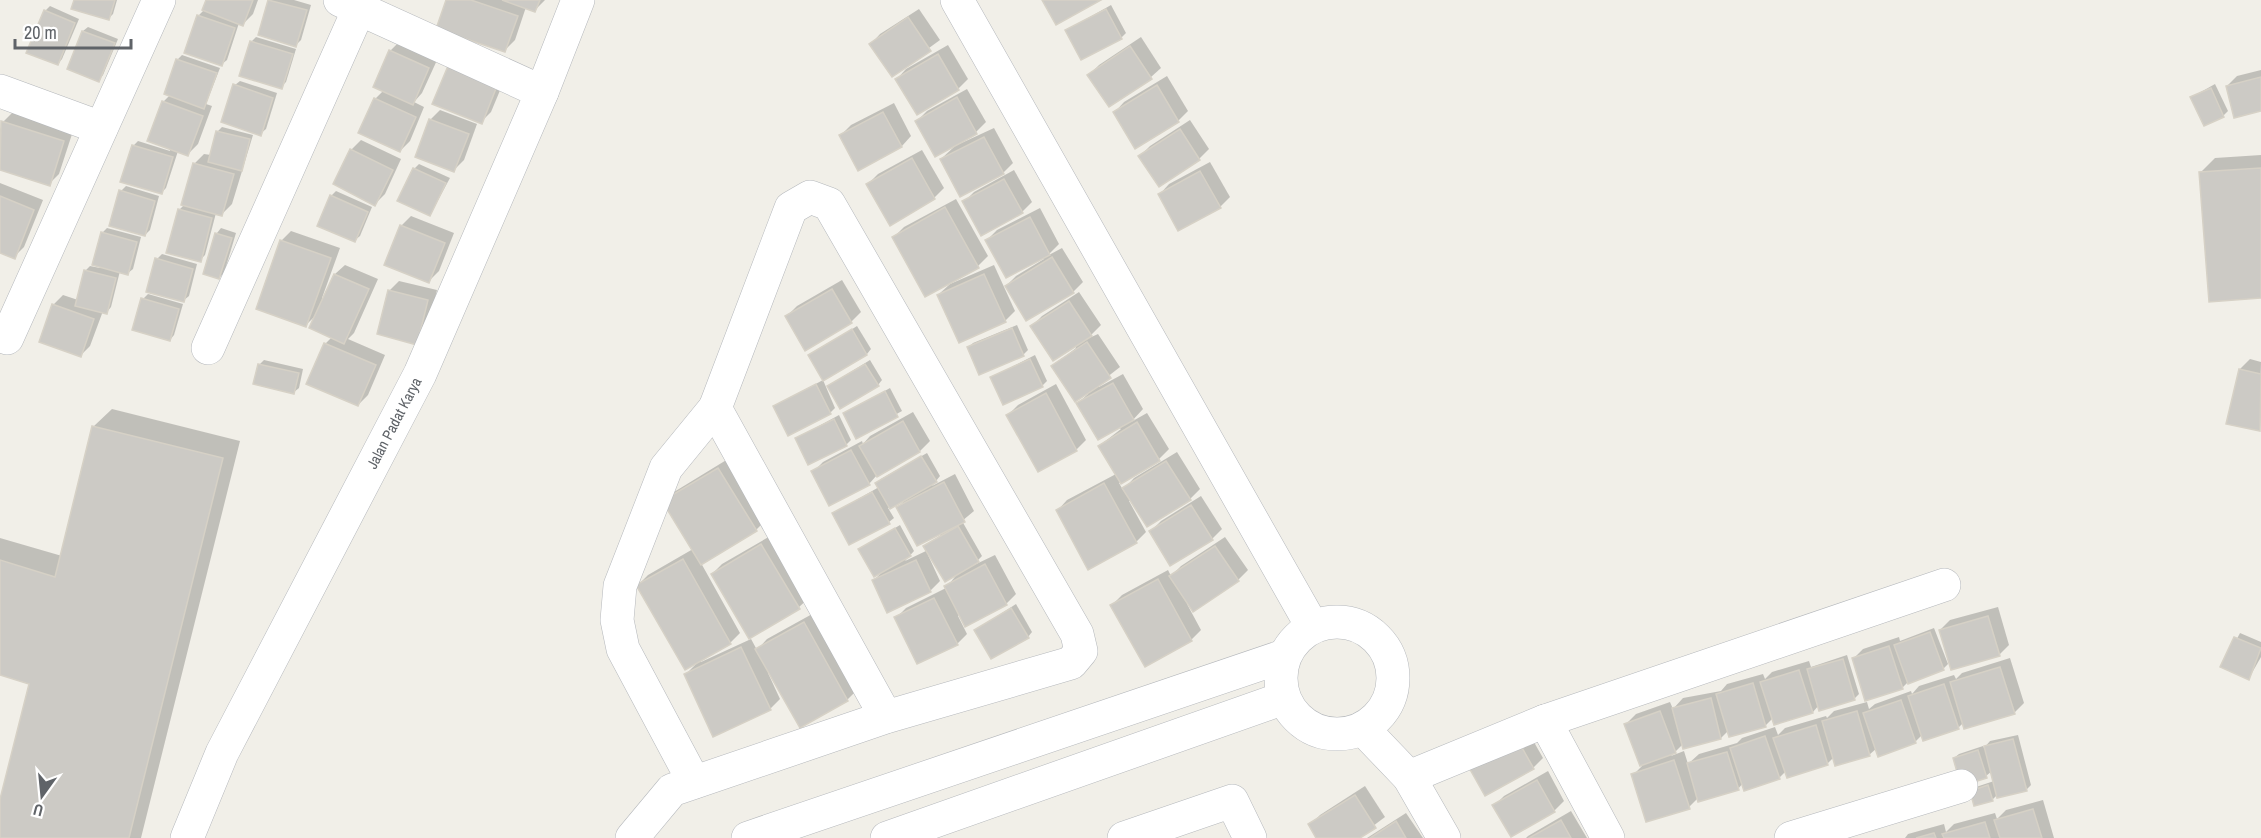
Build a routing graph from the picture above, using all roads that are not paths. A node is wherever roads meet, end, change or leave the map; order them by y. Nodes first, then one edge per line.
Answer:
1 (159, 0) edge
2 (578, 0) edge
3 (957, 0) edge
4 (354, 3) edge
5 (0, 91) edge
6 (542, 92) junction
7 (101, 128) junction
8 (11, 301) edge
9 (7, 338) dead end
10 (208, 348) dead end
11 (715, 408) junction
12 (1944, 585) dead end
13 (1312, 626) junction
14 (1284, 656) junction
15 (1284, 698) junction
16 (886, 717) junction
17 (1545, 720) junction
18 (1363, 729) junction
19 (1409, 777) junction
20 (694, 782) junction
21 (1961, 786) dead end
22 (187, 838) edge
23 (632, 838) edge
24 (748, 838) edge
25 (887, 838) edge
26 (1124, 838) edge
27 (1250, 838) edge
28 (1444, 838) edge
29 (1608, 838) edge
30 (1791, 838) edge

1 - 7 street
2 - 6 street, Jalan Padat Karya
3 - 13 street
4 - 6 street
4 - 10 street
5 - 7 street
6 - 22 street, Jalan Padat Karya
7 - 8 street
8 - 9 street
11 - 16 street
11 - 16 street
11 - 20 street
12 - 17 street
13 - 14 street
13 - 18 street
14 - 15 street
14 - 24 street
15 - 18 street
15 - 25 street
16 - 20 street
17 - 19 street
17 - 29 street
18 - 19 street
19 - 28 street
20 - 23 street
21 - 30 street
26 - 27 street

